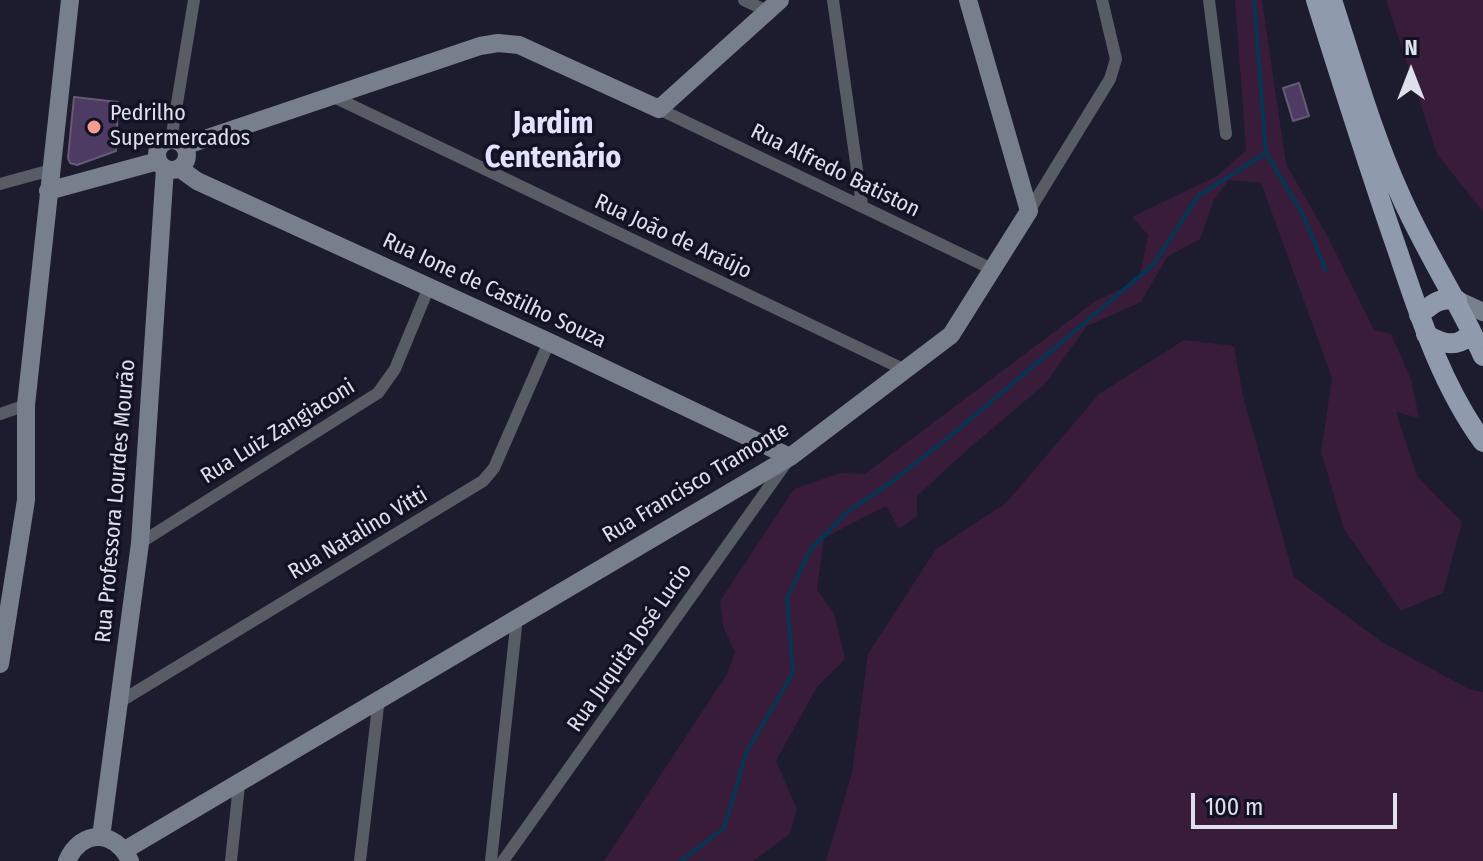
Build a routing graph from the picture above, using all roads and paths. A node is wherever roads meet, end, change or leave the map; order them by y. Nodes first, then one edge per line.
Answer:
1 (70, 0) edge
2 (194, 0) edge
3 (744, 0) edge
4 (833, 0) edge
5 (968, 0) edge
6 (1102, 0) edge
7 (1209, 0) edge
8 (1316, 0) edge
9 (1332, 0) edge
10 (774, 5) edge
11 (334, 97) junction
12 (659, 109) junction
13 (1226, 134) dead end
14 (178, 143) junction
15 (168, 165) junction
16 (51, 170) junction
17 (0, 184) edge
18 (48, 191) junction
19 (862, 205) junction
20 (1029, 211) junction
21 (994, 270) junction
22 (429, 287) junction
23 (1457, 300) junction
24 (1483, 312) edge
25 (1423, 325) junction
26 (549, 342) junction
27 (1481, 346) edge
28 (907, 371) junction
29 (26, 405) junction
30 (0, 414) edge
31 (1483, 442) edge
32 (790, 457) junction
33 (140, 543) junction
34 (517, 617) junction
35 (0, 664) edge
36 (379, 698) junction
37 (121, 701) junction
38 (239, 785) junction
39 (101, 837) junction
40 (128, 856) edge
41 (67, 861) edge
42 (231, 861) edge
43 (360, 861) edge
44 (491, 861) edge
45 (503, 861) edge

1 - 16 street
2 - 14 street
3 - 10 street
4 - 19 street
5 - 20 street
6 - 20 street, Rua Francisco Tramonte
7 - 13 street
8 - 25 main road
9 - 23 main road
10 - 12 street
11 - 12 street
11 - 14 street
11 - 28 street, Rua João de Araújo
12 - 19 street, Rua Alfredo Batiston
14 - 15 street, Rua Professora Lourdes Mourão
14 - 15 street
15 - 18 street
15 - 22 street, Rua Ione de Castilho Souza
15 - 33 street, Rua Professora Lourdes Mourão
16 - 17 street
16 - 18 street
18 - 29 street
19 - 21 street, Rua Alfredo Batiston
20 - 21 street, Rua Francisco Tramonte
21 - 28 street, Rua Francisco Tramonte
22 - 26 street, Rua Ione de Castilho Souza
22 - 33 street, Rua Luiz Zangiaconi
23 - 24 street
23 - 25 main road
23 - 27 main road
25 - 27 main road
25 - 31 main road
26 - 32 street, Rua Ione de Castilho Souza
26 - 37 street, Rua Natalino Vitti
28 - 32 street, Rua Francisco Tramonte
29 - 30 street
29 - 35 street
32 - 34 street, Rua Francisco Tramonte
32 - 45 street, Rua Juquita José Lucio
33 - 37 street, Rua Professora Lourdes Mourão
34 - 36 street, Rua Francisco Tramonte
34 - 44 street
36 - 38 street, Rua Francisco Tramonte
36 - 43 street
37 - 39 street, Rua Professora Lourdes Mourão
38 - 40 street, Rua Francisco Tramonte
38 - 42 street
39 - 40 street
39 - 41 street

